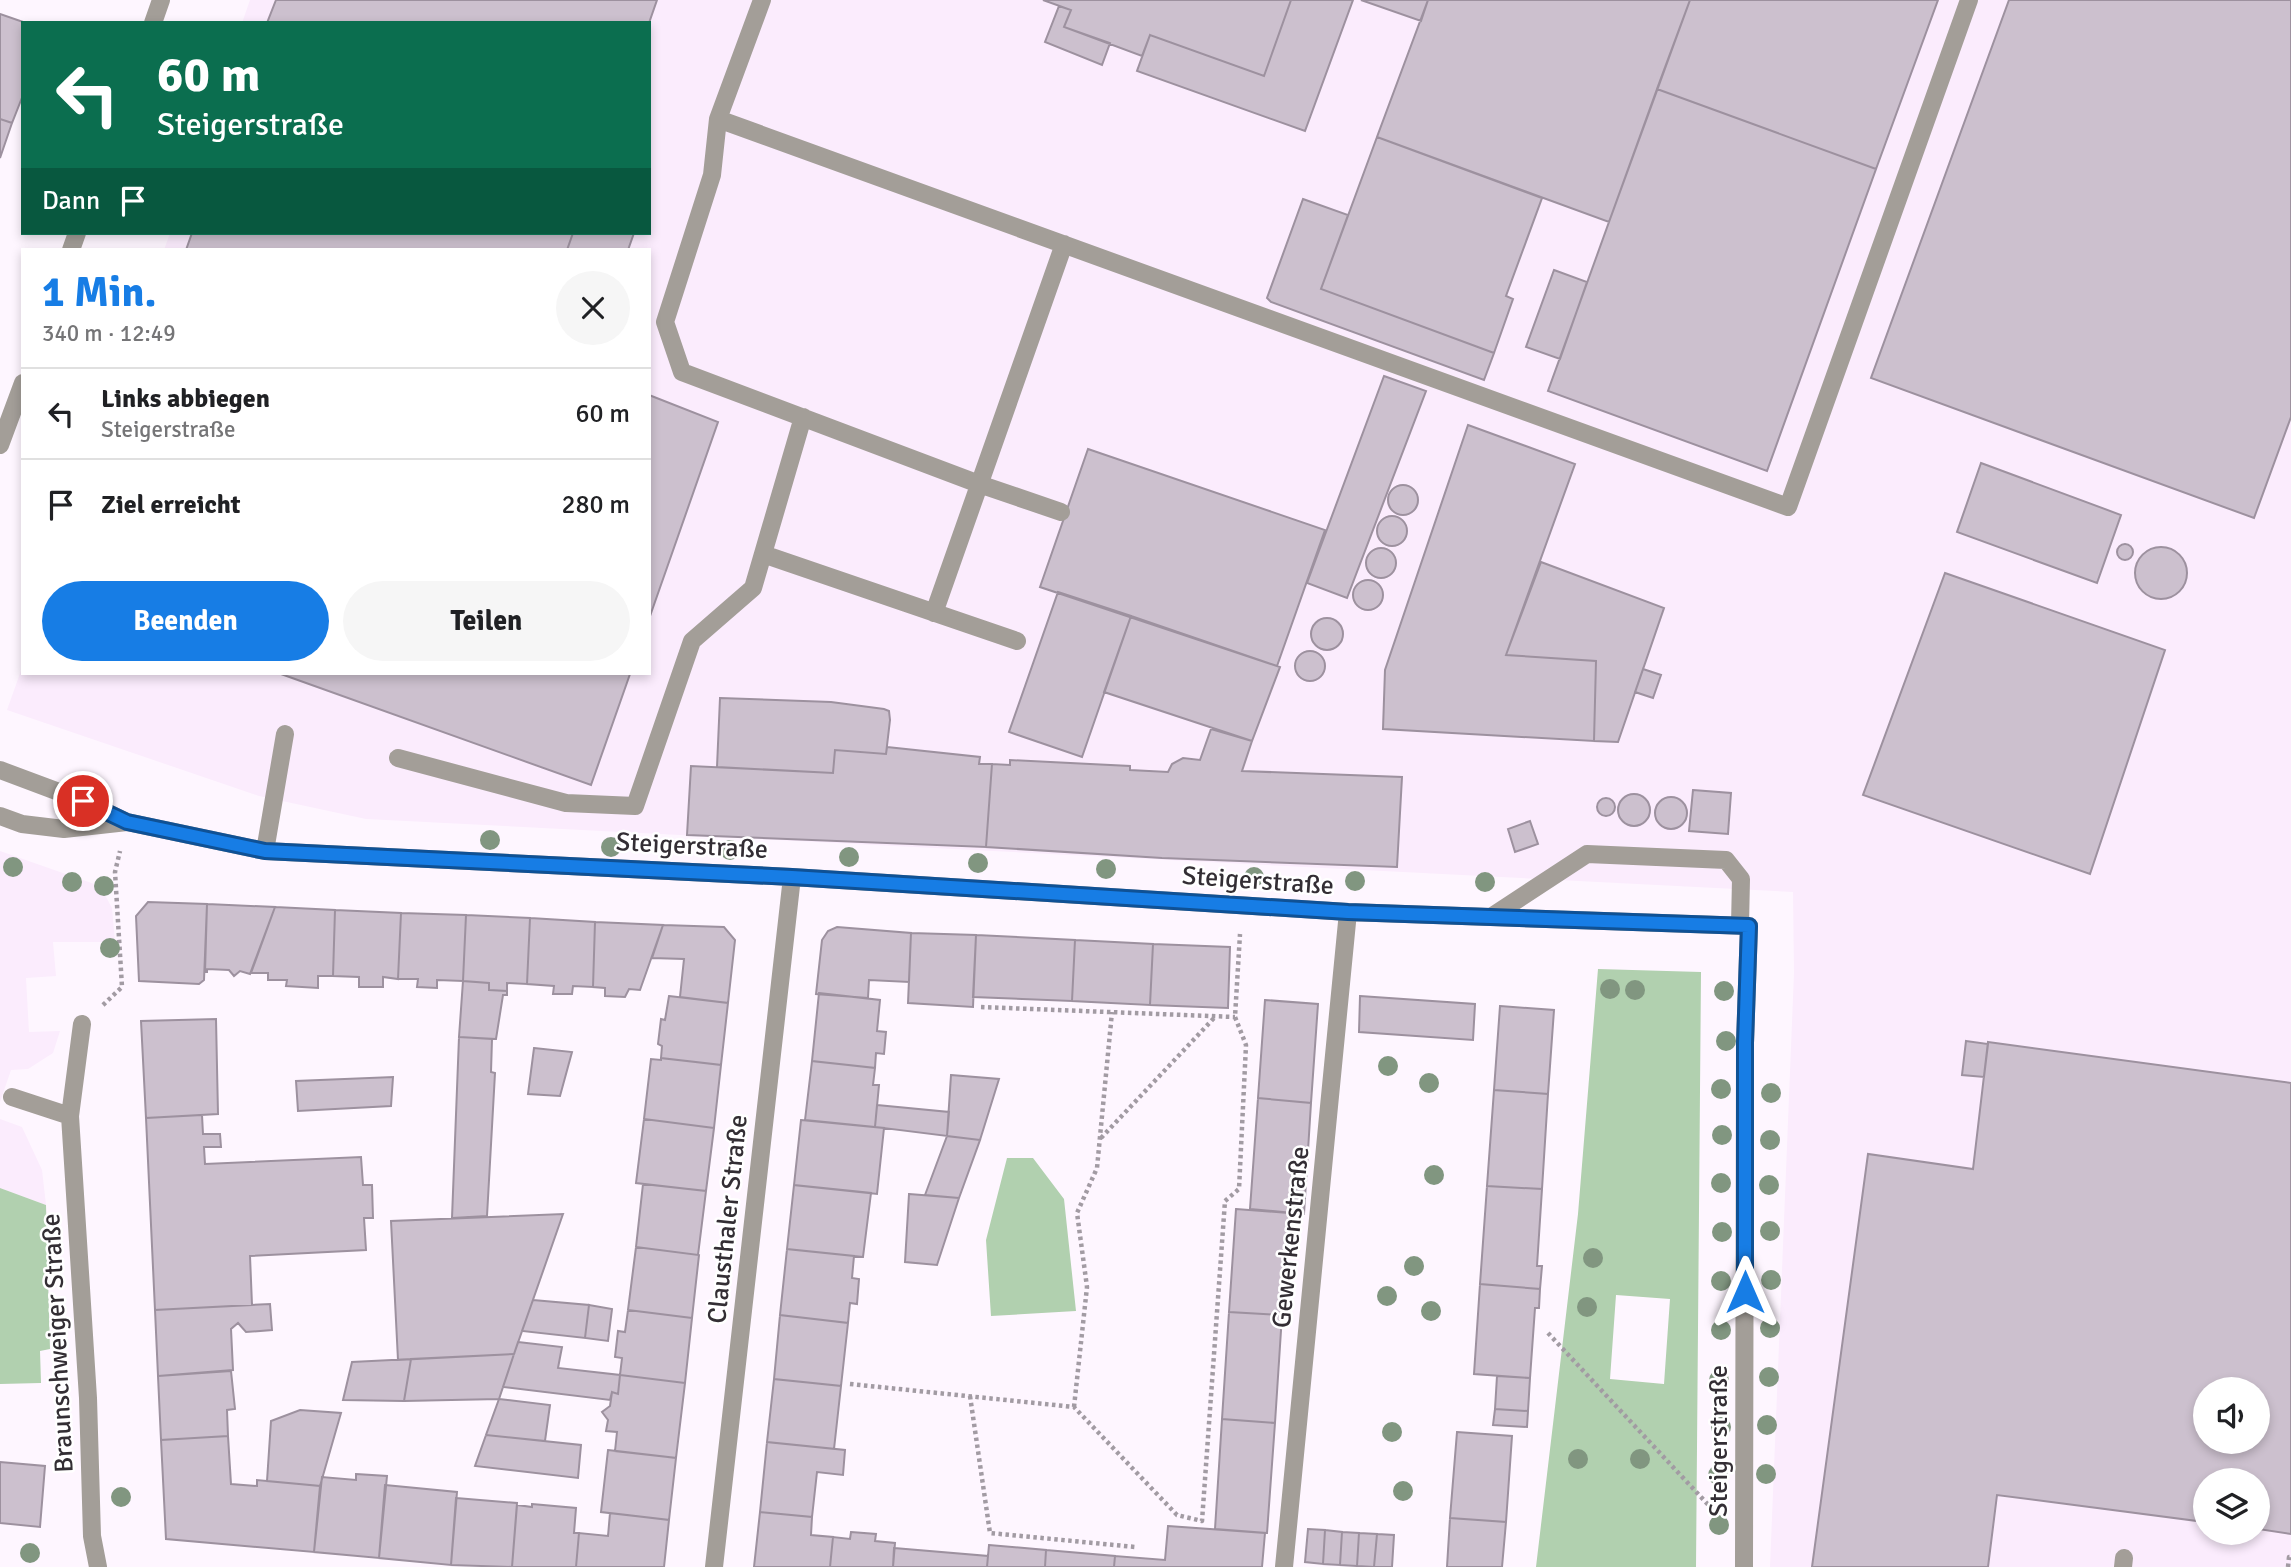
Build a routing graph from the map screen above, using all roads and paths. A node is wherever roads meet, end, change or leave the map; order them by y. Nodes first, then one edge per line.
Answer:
1 (161, 0) edge
2 (762, 0) edge
3 (1969, 0) edge
4 (154, 21) edge
5 (718, 119) junction
6 (1064, 244) junction
7 (21, 388) edge
8 (803, 417) junction
9 (0, 445) edge
10 (979, 484) junction
11 (1061, 512) dead end
12 (763, 554) junction
13 (934, 613) junction
14 (1017, 641) dead end
15 (285, 734) dead end
16 (398, 758) dead end
17 (0, 770) edge
18 (0, 816) edge
19 (127, 822) junction
20 (265, 851) junction
21 (119, 854) dead end
22 (792, 877) junction
23 (1348, 912) junction
24 (1491, 916) junction
25 (1740, 925) junction
26 (1240, 933) dead end
27 (981, 1007) dead end
28 (1112, 1012) junction
29 (1215, 1017) junction
30 (1235, 1017) junction
31 (82, 1024) joint
32 (12, 1097) dead end
33 (70, 1116) junction
34 (1100, 1138) junction
35 (1548, 1333) dead end
36 (850, 1384) dead end
37 (970, 1396) junction
38 (1074, 1407) junction
39 (1712, 1511) dead end
40 (1135, 1547) dead end
41 (2291, 1557) edge
42 (98, 1567) edge
43 (714, 1567) edge
44 (1284, 1567) edge
45 (1744, 1567) edge
46 (2288, 1567) edge

1 - 4 street
2 - 5 street
3 - 6 street
5 - 6 street
5 - 8 street
6 - 10 street
7 - 9 street
8 - 10 street
8 - 12 street
10 - 11 street
10 - 13 street
12 - 13 street
12 - 16 street
13 - 14 street
15 - 20 street
17 - 19 street, Steigerstraße
18 - 19 street, Steigerstraße
19 - 20 street, Steigerstraße
20 - 22 street, Steigerstraße
21 - 31 path
22 - 23 street, Steigerstraße
22 - 43 street, Clausthaler Straße
23 - 24 street, Steigerstraße
23 - 44 street, Gewerkenstraße
24 - 25 street, Steigerstraße
24 - 25 street
25 - 45 street, Steigerstraße
26 - 30 path
27 - 28 path
28 - 29 path
28 - 34 path
29 - 30 path
29 - 34 path
30 - 38 path
31 - 33 street, Braunschweiger Straße
32 - 33 street
33 - 42 street, Braunschweiger Straße
34 - 38 path
35 - 39 path
36 - 37 path
37 - 38 path
37 - 40 path
41 - 46 path

